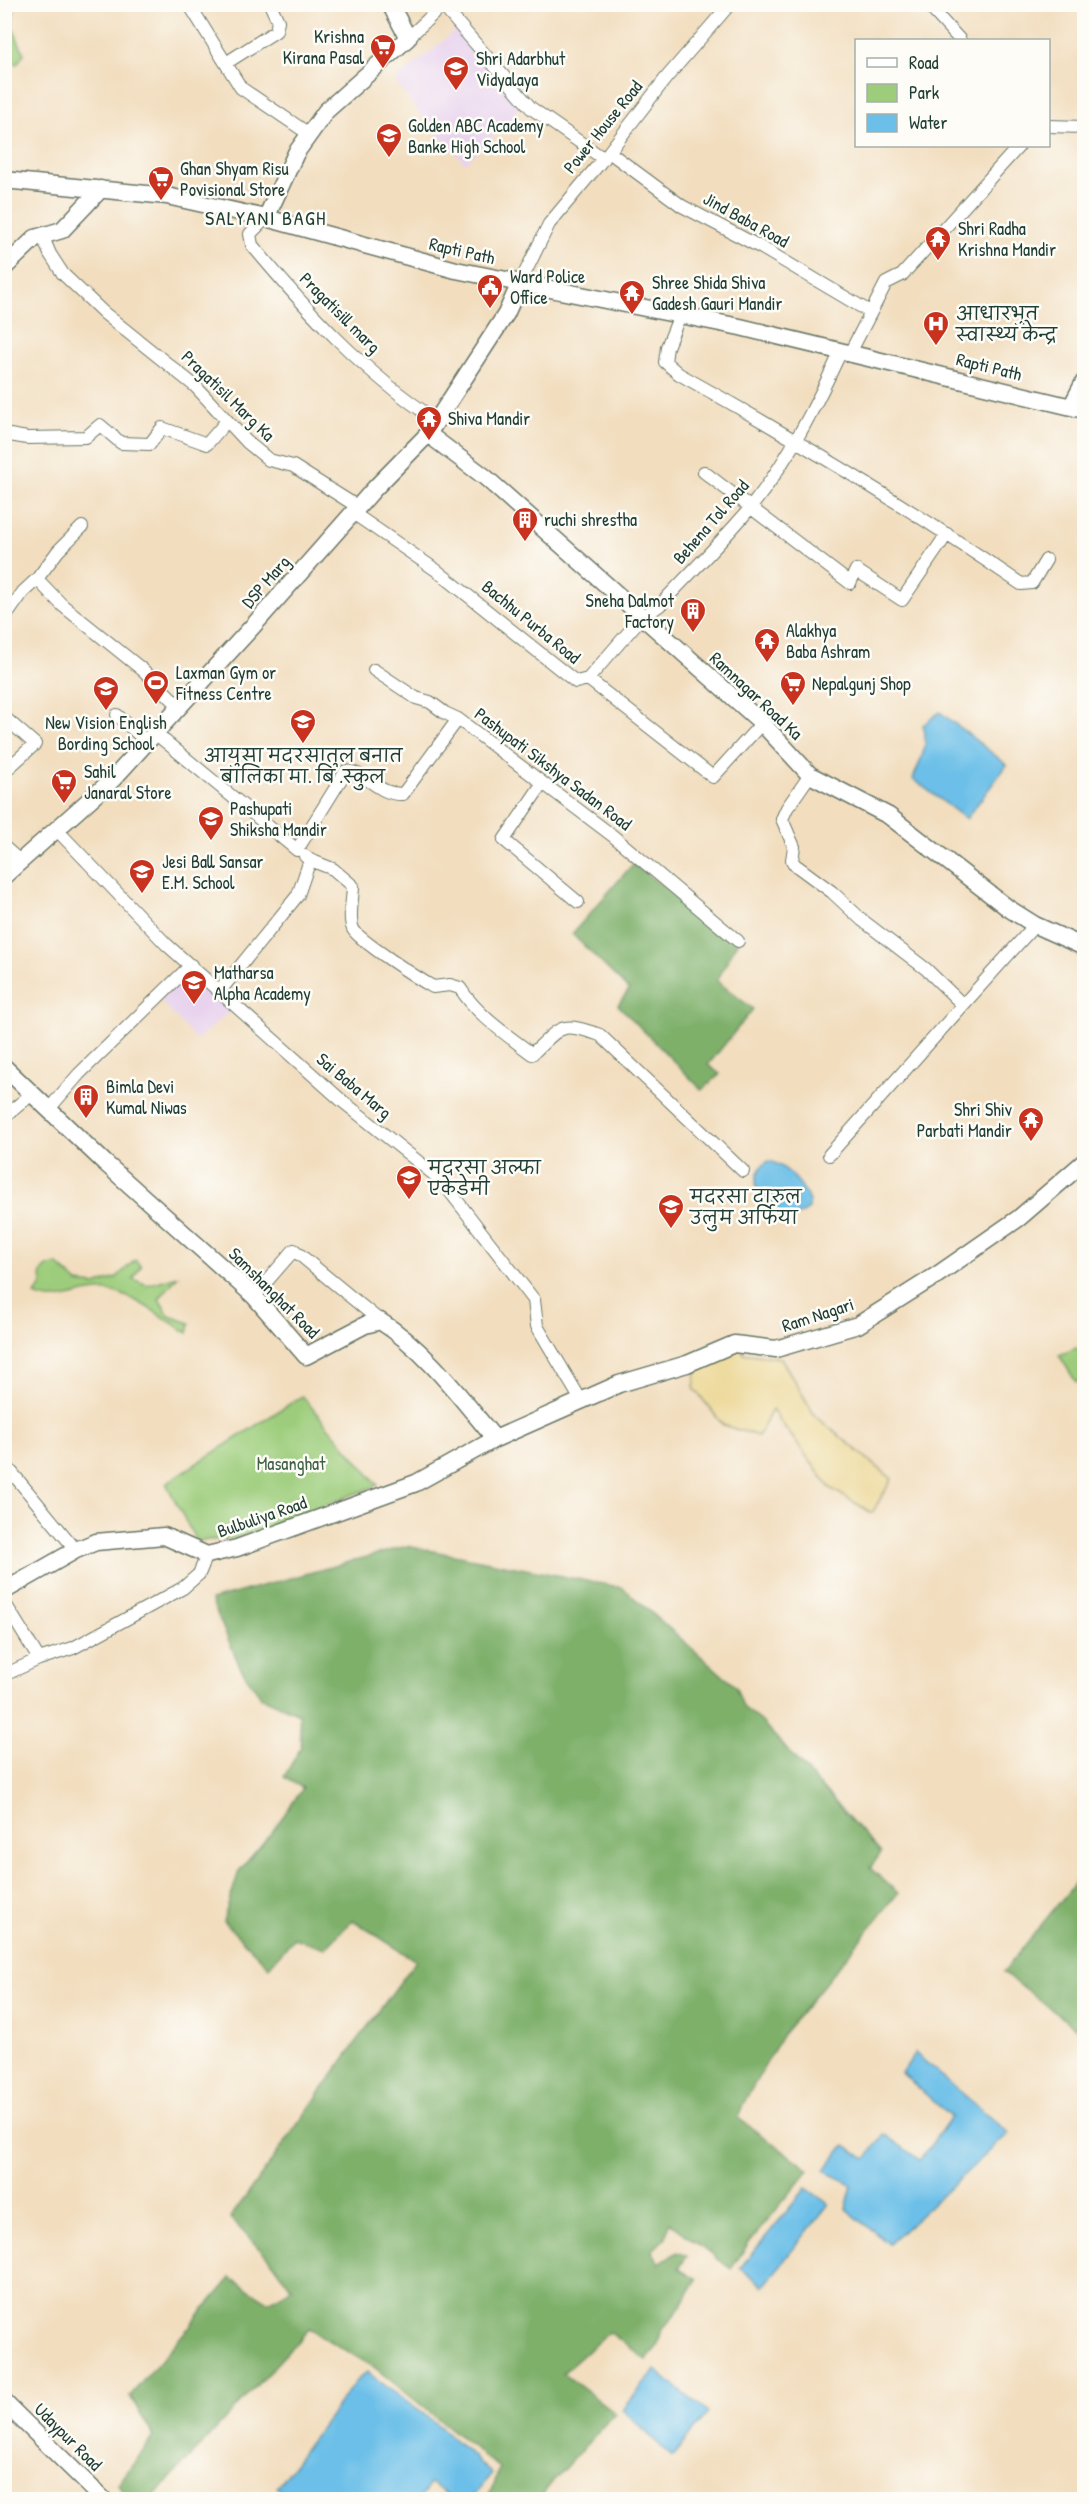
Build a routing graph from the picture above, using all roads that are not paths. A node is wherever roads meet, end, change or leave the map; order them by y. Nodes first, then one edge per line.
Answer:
1 (189, 4) edge
2 (270, 4) edge
3 (390, 4) edge
4 (730, 4) edge
5 (927, 4) edge
6 (443, 5) edge
7 (408, 38) junction
8 (959, 39) edge
9 (226, 63) junction
10 (1050, 126) edge
11 (1084, 128) edge
12 (309, 134) junction
13 (1017, 147) edge
14 (606, 155) junction
15 (4, 180) edge
16 (101, 189) junction
17 (266, 218) junction
18 (42, 235) junction
19 (4, 268) edge
20 (520, 283) junction
21 (870, 312) junction
22 (680, 315) junction
23 (845, 352) junction
24 (1084, 382) edge
25 (1078, 409) edge
26 (226, 422) junction
27 (432, 427) junction
28 (4, 434) edge
29 (796, 439) junction
30 (704, 472) dead end
31 (751, 507) junction
32 (356, 510) junction
33 (82, 527) dead end
34 (947, 534) junction
35 (1046, 560) dead end
36 (37, 579) junction
37 (641, 618) junction
38 (4, 619) edge
39 (374, 670) dead end
40 (588, 679) junction
41 (180, 706) junction
42 (117, 715) dead end
43 (4, 717) edge
44 (458, 719) junction
45 (762, 723) junction
46 (151, 737) junction
47 (4, 772) edge
48 (810, 775) junction
49 (542, 784) junction
50 (57, 830) junction
51 (4, 847) edge
52 (297, 850) junction
53 (310, 860) junction
54 (20, 861) junction
55 (4, 876) edge
56 (578, 902) dead end
57 (1035, 925) junction
58 (738, 941) dead end
59 (1084, 947) edge
60 (191, 965) junction
61 (220, 991) junction
62 (963, 1005) junction
63 (4, 1067) edge
64 (32, 1094) junction
65 (48, 1110) junction
66 (4, 1117) edge
67 (829, 1155) dead end
68 (1084, 1162) edge
69 (743, 1171) dead end
70 (254, 1296) junction
71 (380, 1321) junction
72 (582, 1402) junction
73 (495, 1439) junction
74 (4, 1462) edge
75 (76, 1550) junction
76 (207, 1555) junction
77 (7, 1584) edge
78 (4, 1602) edge
79 (39, 1659) junction
80 (4, 1675) edge
81 (4, 2402) edge
82 (104, 2499) edge

1 - 9 street
2 - 9 street
3 - 7 main road
4 - 14 street, Power House Road
5 - 8 street
6 - 7 street
6 - 14 street, Jind Baba Road
7 - 12 main road
9 - 12 street
10 - 11 street
12 - 17 main road
13 - 21 street, Behena Tol Road
14 - 20 street, Power House Road
14 - 21 street, Jind Baba Road
15 - 16 main road, Rapti Path
16 - 17 main road, Rapti Path
16 - 18 main road
17 - 20 main road, Rapti Path
17 - 27 street, Pragatisill marg
18 - 19 main road
18 - 26 street, Pragatisil Marg Ka
20 - 22 main road, Rapti Path
20 - 27 main road, DSP Marg
21 - 23 street, Behena Tol Road
22 - 23 main road, Rapti Path
22 - 29 street
23 - 25 main road, Rapti Path
23 - 29 street, Behena Tol Road
24 - 25 main road
26 - 28 street
26 - 32 street, Pragatisil Marg Ka
27 - 32 main road, DSP Marg
27 - 37 main road, Ramnagar Road Ka
29 - 31 street, Behena Tol Road
29 - 34 street
30 - 31 street
31 - 34 street
31 - 37 street, Behena Tol Road
32 - 40 street, Bachhu Purba Road
32 - 41 main road, DSP Marg
33 - 36 street
34 - 35 street
36 - 38 street
36 - 41 street
37 - 40 street, Behena Tol Road
37 - 45 main road, Ramnagar Road Ka
39 - 44 street
40 - 45 street, Bachhu Purba Road
41 - 46 main road, DSP Marg
42 - 46 street
43 - 47 street
44 - 49 street, Pashupati Sikshya Sadan Road
44 - 52 street, Pashupati Sikshya Sadan Road
45 - 48 main road, Ramnagar Road Ka
46 - 50 main road, DSP Marg
46 - 52 street
48 - 57 main road, Ramnagar Road Ka
48 - 62 street
49 - 56 street
49 - 58 street, Pashupati Sikshya Sadan Road
50 - 54 main road, DSP Marg
50 - 60 street, Sai Baba Marg
51 - 54 street
52 - 53 street
53 - 61 street
53 - 69 street
54 - 55 main road, DSP Marg
57 - 59 main road, Ramnagar Road Ka
57 - 62 street
60 - 61 street, Sai Baba Marg
60 - 65 street
61 - 72 street, Sai Baba Marg
62 - 67 street
63 - 64 main road, Samshanghat Road
64 - 65 main road, Samshanghat Road
64 - 66 street
65 - 70 main road, Samshanghat Road
68 - 72 main road, Ram Nagari
70 - 71 main road, Samshanghat Road
70 - 71 street
71 - 73 main road
72 - 73 main road, Ram Nagari
73 - 76 main road, Bulbuliya Road
74 - 75 street
75 - 76 main road, Bulbuliya Road
75 - 77 main road, Bulbuliya Road
76 - 79 street
78 - 79 street
79 - 80 street
81 - 82 main road, Udaypur Road

